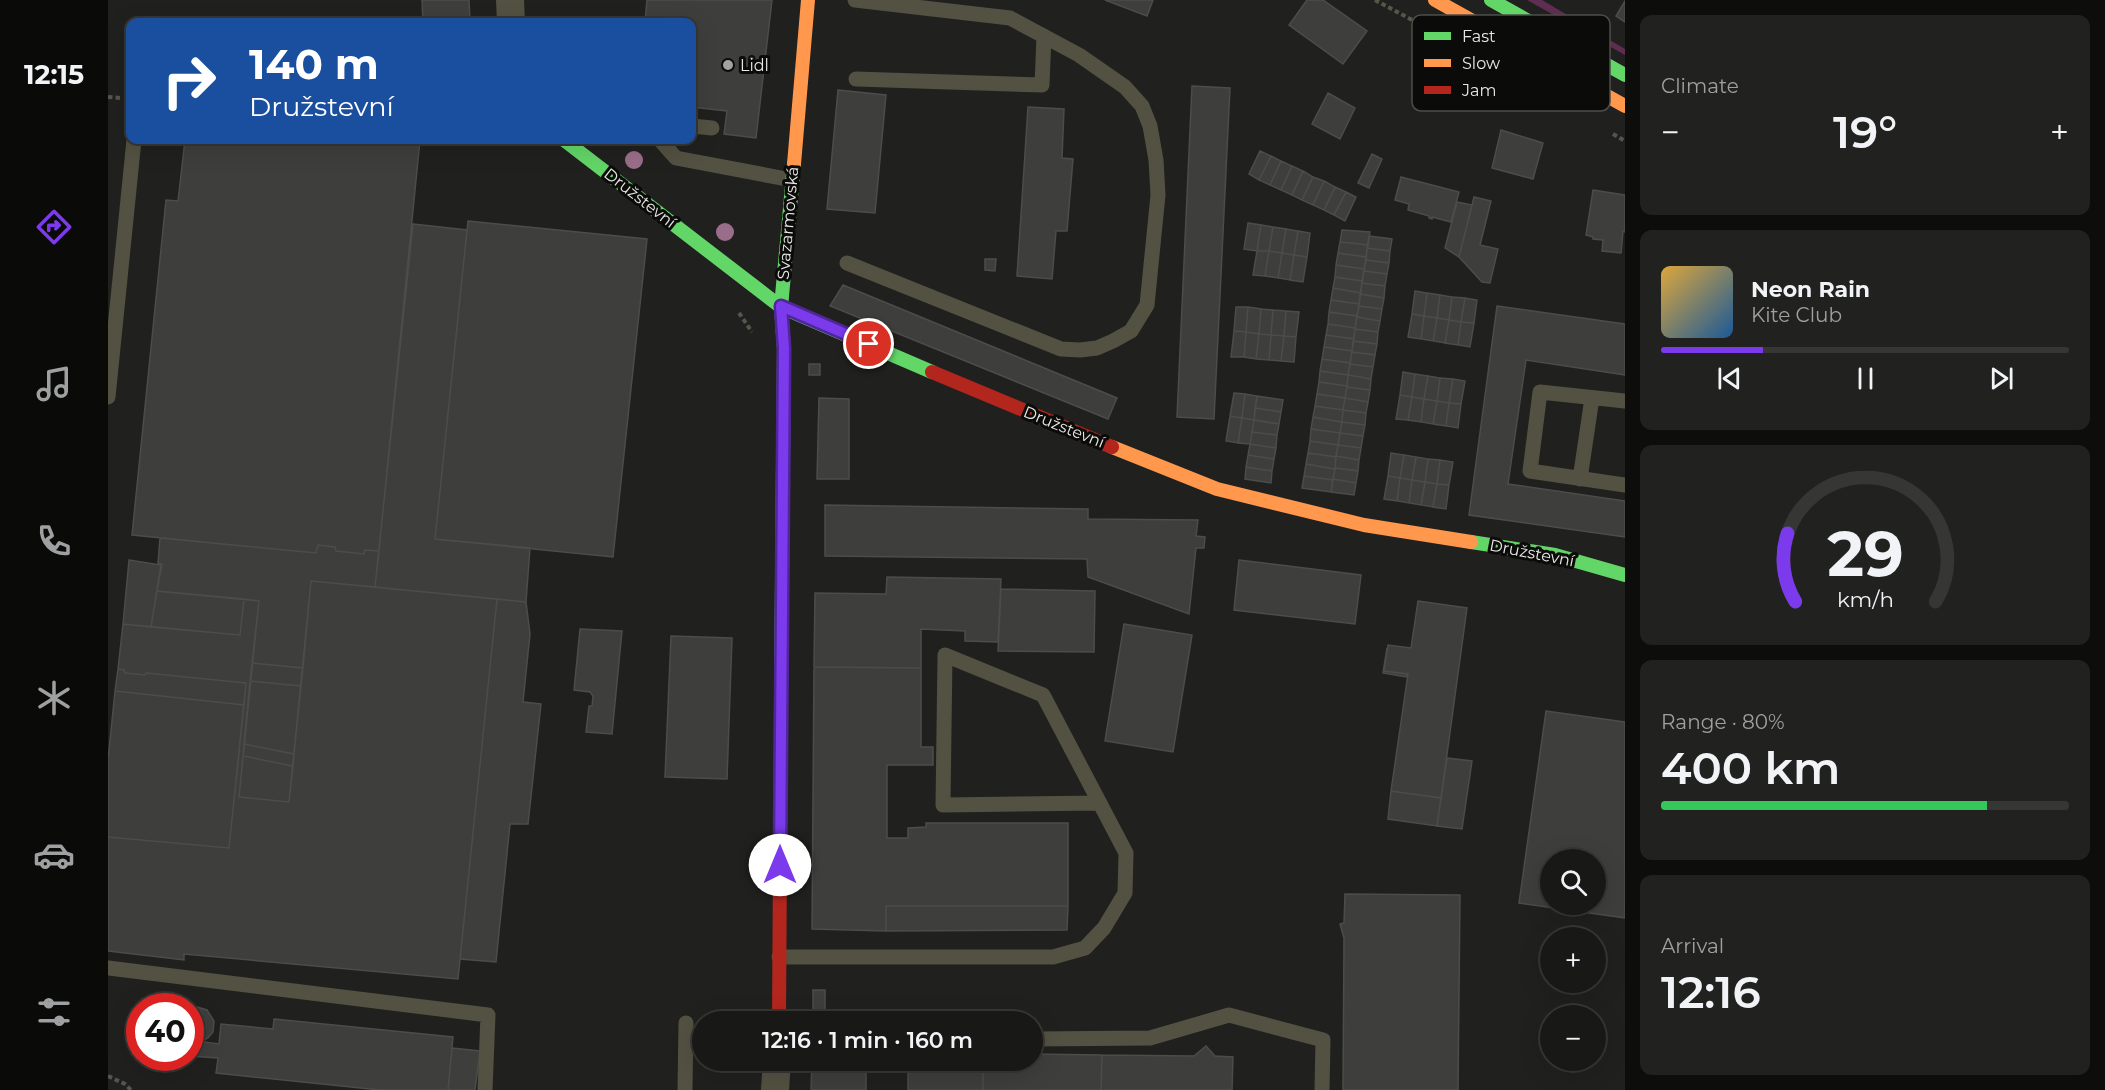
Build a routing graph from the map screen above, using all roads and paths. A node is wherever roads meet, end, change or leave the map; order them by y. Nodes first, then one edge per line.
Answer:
1 (510, 0) edge
2 (808, 0) edge
3 (855, 0) edge
4 (1435, 0) edge
5 (1491, 0) edge
6 (1462, 15) edge
7 (1518, 15) edge
8 (511, 18) edge
9 (1044, 36) junction
10 (1610, 67) edge
11 (1625, 75) edge
12 (856, 79) dead end
13 (108, 97) edge
14 (121, 98) dead end
15 (1610, 98) edge
16 (1625, 106) edge
17 (696, 126) edge
18 (712, 128) dead end
19 (134, 144) edge
20 (569, 144) edge
21 (664, 144) edge
22 (792, 180) junction
23 (847, 263) dead end
24 (781, 306) junction
25 (108, 397) edge
26 (1592, 398) junction
27 (1625, 401) edge
28 (1580, 478) junction
29 (1625, 485) edge
30 (1625, 575) edge
31 (1100, 803) junction
32 (779, 957) junction
33 (108, 968) edge
34 (779, 1011) edge
35 (686, 1023) dead end
36 (1043, 1039) edge
37 (776, 1071) edge
38 (108, 1076) edge
39 (131, 1090) edge
40 (485, 1090) edge
41 (685, 1090) edge
42 (775, 1090) edge
43 (1322, 1090) edge

1 - 8 street
2 - 22 street, Svazarmovská
3 - 9 lane
4 - 6 street
5 - 7 street
9 - 12 lane
9 - 23 lane
10 - 11 street
13 - 14 path
15 - 16 street
17 - 18 lane
19 - 25 lane
20 - 24 street, Družstevní
21 - 22 lane
22 - 24 street, Svazarmovská
24 - 30 street, Družstevní
24 - 32 street, Svazarmovská
26 - 27 lane
26 - 28 lane
26 - 28 lane
28 - 29 lane
31 - 31 lane
31 - 32 lane
32 - 34 street, Svazarmovská
33 - 40 lane
35 - 41 lane
36 - 43 lane
37 - 42 street
38 - 39 path

